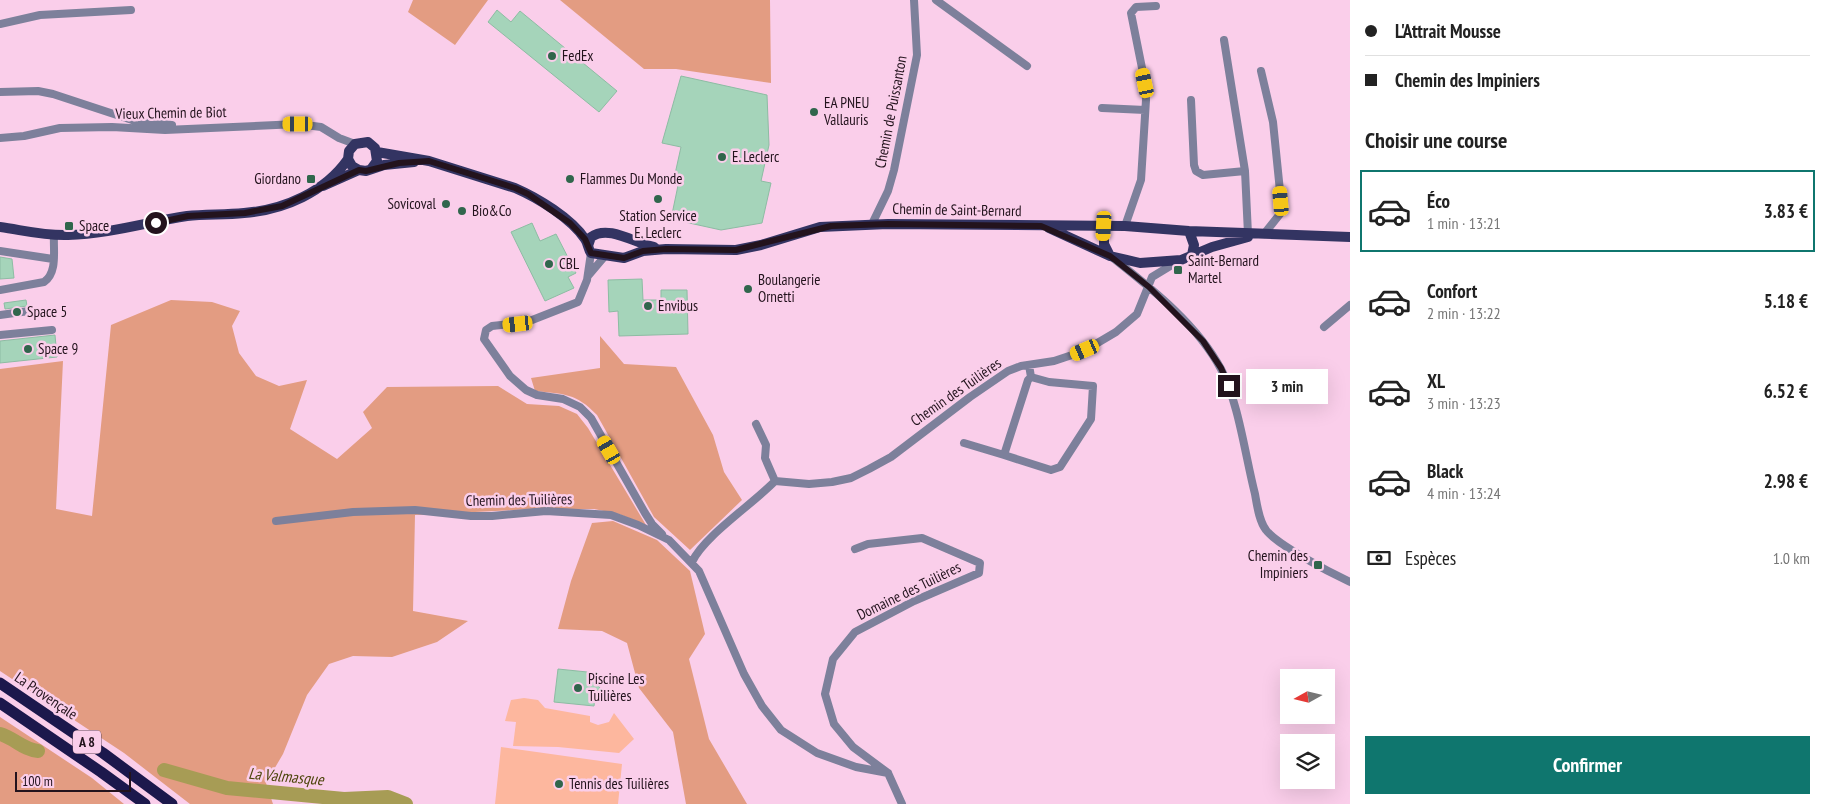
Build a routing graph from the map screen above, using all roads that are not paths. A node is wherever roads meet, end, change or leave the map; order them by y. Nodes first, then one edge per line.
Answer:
1 (914, 0) edge
2 (936, 0) edge
3 (1156, 6) dead end
4 (131, 10) dead end
5 (0, 24) edge
6 (1224, 40) dead end
7 (1027, 66) dead end
8 (1261, 70) dead end
9 (0, 92) edge
10 (1191, 100) dead end
11 (1102, 108) dead end
12 (1145, 110) junction
13 (191, 127) junction
14 (0, 138) edge
15 (351, 151) junction
16 (377, 152) junction
17 (429, 161) junction
18 (372, 168) junction
19 (359, 170) junction
20 (1245, 171) junction
21 (320, 188) junction
22 (570, 223) junction
23 (872, 224) junction
24 (1041, 226) junction
25 (1104, 226) junction
26 (1126, 226) junction
27 (0, 227) edge
28 (1189, 231) junction
29 (599, 233) junction
30 (1256, 234) junction
31 (54, 235) junction
32 (1350, 237) edge
33 (632, 240) junction
34 (666, 249) junction
35 (590, 250) junction
36 (0, 252) edge
37 (632, 255) junction
38 (1192, 255) junction
39 (606, 256) junction
40 (1110, 256) junction
41 (53, 259) junction
42 (1181, 260) junction
43 (588, 276) junction
44 (1149, 287) junction
45 (0, 290) edge
46 (1350, 305) edge
47 (29, 311) dead end
48 (0, 315) edge
49 (1324, 327) dead end
50 (52, 330) dead end
51 (0, 335) edge
52 (1029, 366) junction
53 (1031, 377) junction
54 (756, 424) dead end
55 (964, 443) dead end
56 (1004, 455) junction
57 (775, 481) junction
58 (276, 521) dead end
59 (669, 540) junction
60 (855, 549) dead end
61 (692, 562) junction
62 (1350, 582) edge
63 (0, 683) edge
64 (0, 703) edge
65 (888, 773) junction
66 (145, 804) edge
67 (172, 804) edge
68 (902, 804) edge

1 - 23 street, Chemin de Puissanton
2 - 7 street
3 - 12 street
4 - 5 street
6 - 20 street
8 - 30 street
9 - 13 street
10 - 20 street
11 - 12 street
12 - 26 street
13 - 14 street, Vieux Chemin de Biot
13 - 15 street, Vieux Chemin de Biot
15 - 16 main road
15 - 19 main road
15 - 21 main road
16 - 17 main road
16 - 18 main road
17 - 18 main road
17 - 22 main road
18 - 19 main road
19 - 21 main road
20 - 30 street
21 - 31 main road
22 - 29 main road
22 - 35 main road
23 - 24 main road, Chemin de Saint-Bernard
23 - 34 main road, Chemin de Saint-Bernard
24 - 25 main road, Chemin de Saint-Bernard
24 - 40 main road, Chemin de Saint-Bernard
25 - 26 main road, Chemin de Saint-Bernard
25 - 40 main road
26 - 28 main road, Chemin de Saint-Bernard
27 - 31 main road
28 - 30 main road, Chemin de Saint-Bernard
28 - 38 main road
29 - 33 main road, Chemin de Saint-Bernard
29 - 35 main road
30 - 32 main road, Chemin de Saint-Bernard
30 - 38 main road, Chemin de Saint-Bernard
31 - 41 street
33 - 34 main road, Chemin de Saint-Bernard
33 - 37 main road
34 - 37 main road, Chemin de Saint-Bernard
35 - 39 main road, Chemin de Saint-Bernard
35 - 43 street
36 - 41 street
37 - 39 main road, Chemin de Saint-Bernard
38 - 42 main road, Chemin de Saint-Bernard
39 - 43 street
40 - 42 main road, Chemin de Saint-Bernard
40 - 44 street
41 - 45 street
42 - 44 street, Chemin des Tuilières
43 - 59 street
44 - 52 street, Chemin des Tuilières
44 - 62 street
46 - 49 street
47 - 48 street
50 - 51 street
52 - 53 street
52 - 57 street, Chemin des Tuilières
53 - 56 street
53 - 56 street
54 - 57 street
55 - 56 street
57 - 61 street
58 - 59 street, Chemin des Tuilières
59 - 61 street, Chemin des Tuilières
60 - 65 street, Domaine des Tuilières
61 - 65 street
63 - 67 highway, La Provençale / A 8
64 - 66 highway, La Provençale / A 8
65 - 68 street, Domaine des Tuilières

